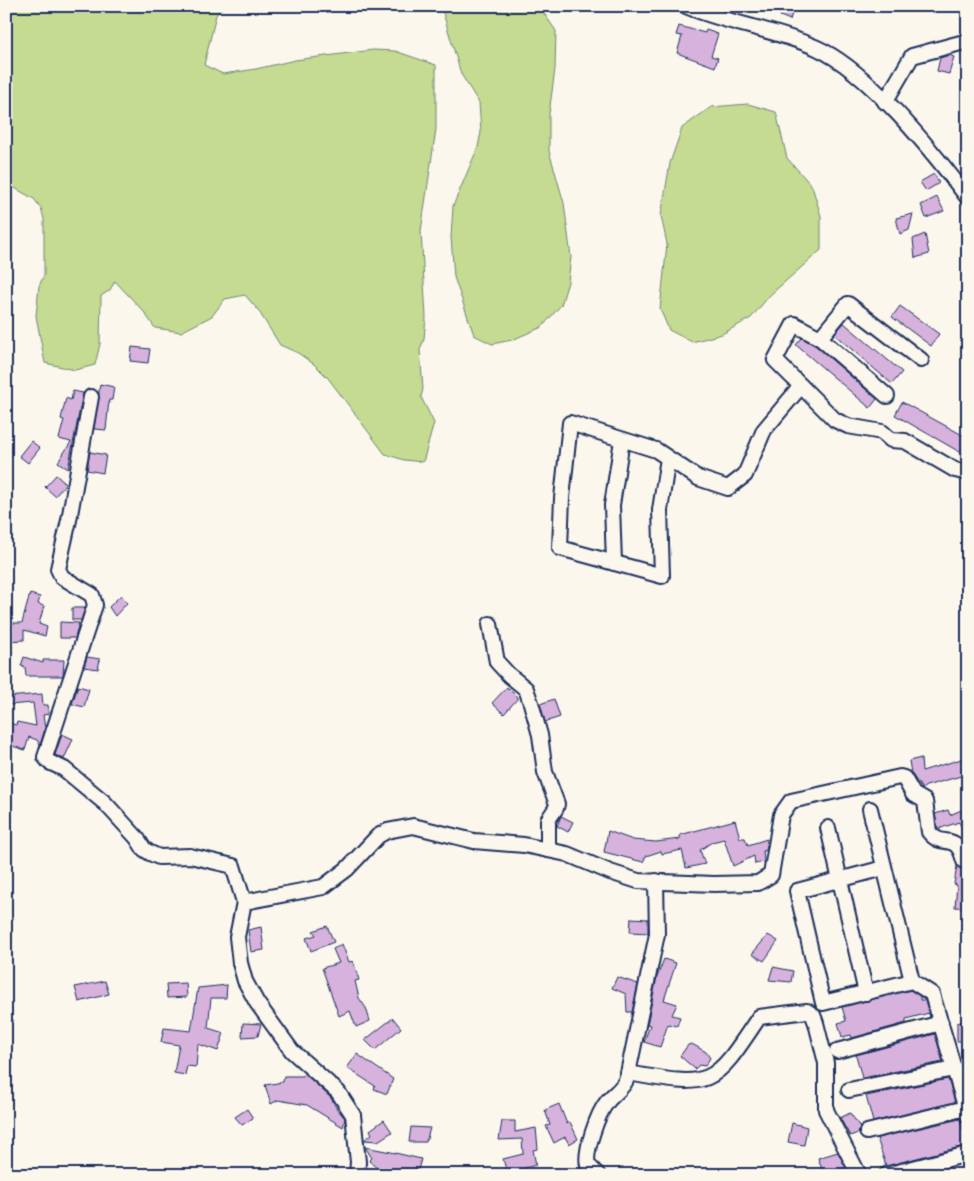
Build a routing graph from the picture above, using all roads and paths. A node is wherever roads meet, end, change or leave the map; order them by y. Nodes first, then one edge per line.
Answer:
1 (686, 6) edge
2 (968, 41) edge
3 (885, 102) junction
4 (968, 198) edge
5 (820, 338) junction
6 (921, 360) dead end
7 (801, 386) junction
8 (887, 396) dead end
9 (91, 397) dead end
10 (622, 440) junction
11 (668, 458) junction
12 (968, 473) edge
13 (614, 563) junction
14 (490, 624) dead end
15 (870, 809) dead end
16 (828, 828) dead end
17 (548, 850) junction
18 (968, 861) edge
19 (884, 868) junction
20 (841, 879) junction
21 (656, 881) junction
22 (244, 902) junction
23 (912, 981) junction
24 (866, 993) junction
25 (941, 1023) junction
26 (837, 1050) dead end
27 (954, 1069) junction
28 (628, 1073) junction
29 (849, 1090) dead end
30 (966, 1104) edge
31 (867, 1132) dead end
32 (968, 1154) edge
33 (357, 1175) edge
34 (598, 1175) edge
35 (858, 1175) edge
36 (886, 1175) edge

1 - 3 street
2 - 3 street
3 - 4 street
5 - 6 street
5 - 7 street
5 - 8 street
7 - 11 street
7 - 12 street
9 - 22 street
10 - 11 street
10 - 13 street
10 - 13 street
11 - 13 street
14 - 17 street
15 - 19 street
16 - 20 street
17 - 21 street
17 - 22 street
18 - 21 street
19 - 20 street
19 - 23 street
20 - 24 street
20 - 24 street
21 - 28 street
22 - 33 street
23 - 24 street
23 - 25 street
25 - 26 street
25 - 27 street
27 - 29 street
27 - 30 street
28 - 34 street
28 - 35 street
30 - 31 street
32 - 36 street

